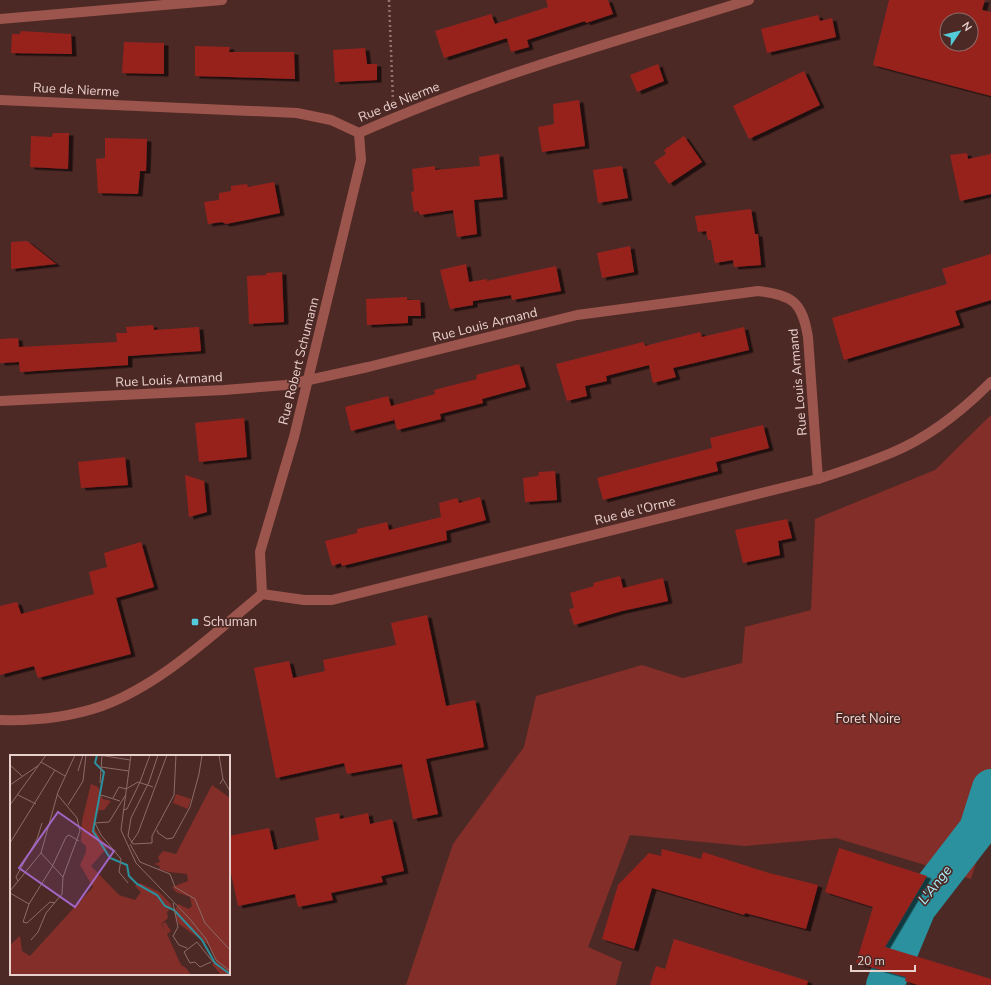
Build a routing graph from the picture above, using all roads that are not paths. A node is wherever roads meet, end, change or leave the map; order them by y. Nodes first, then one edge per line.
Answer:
1 (222, 0) edge
2 (749, 0) edge
3 (0, 19) edge
4 (0, 100) edge
5 (359, 133) junction
6 (307, 380) junction
7 (991, 382) edge
8 (0, 401) edge
9 (818, 479) junction
10 (262, 594) junction
11 (0, 720) edge

1 - 3 street
2 - 5 street, Rue de Nierme
4 - 5 street, Rue de Nierme
5 - 6 street, Rue Robert Schumann
6 - 8 street, Rue Louis Armand
6 - 9 street, Rue Louis Armand
6 - 10 street, Rue Robert Schumann
7 - 9 street, Rue de l'Orme
9 - 10 street, Rue de l'Orme
10 - 11 street

